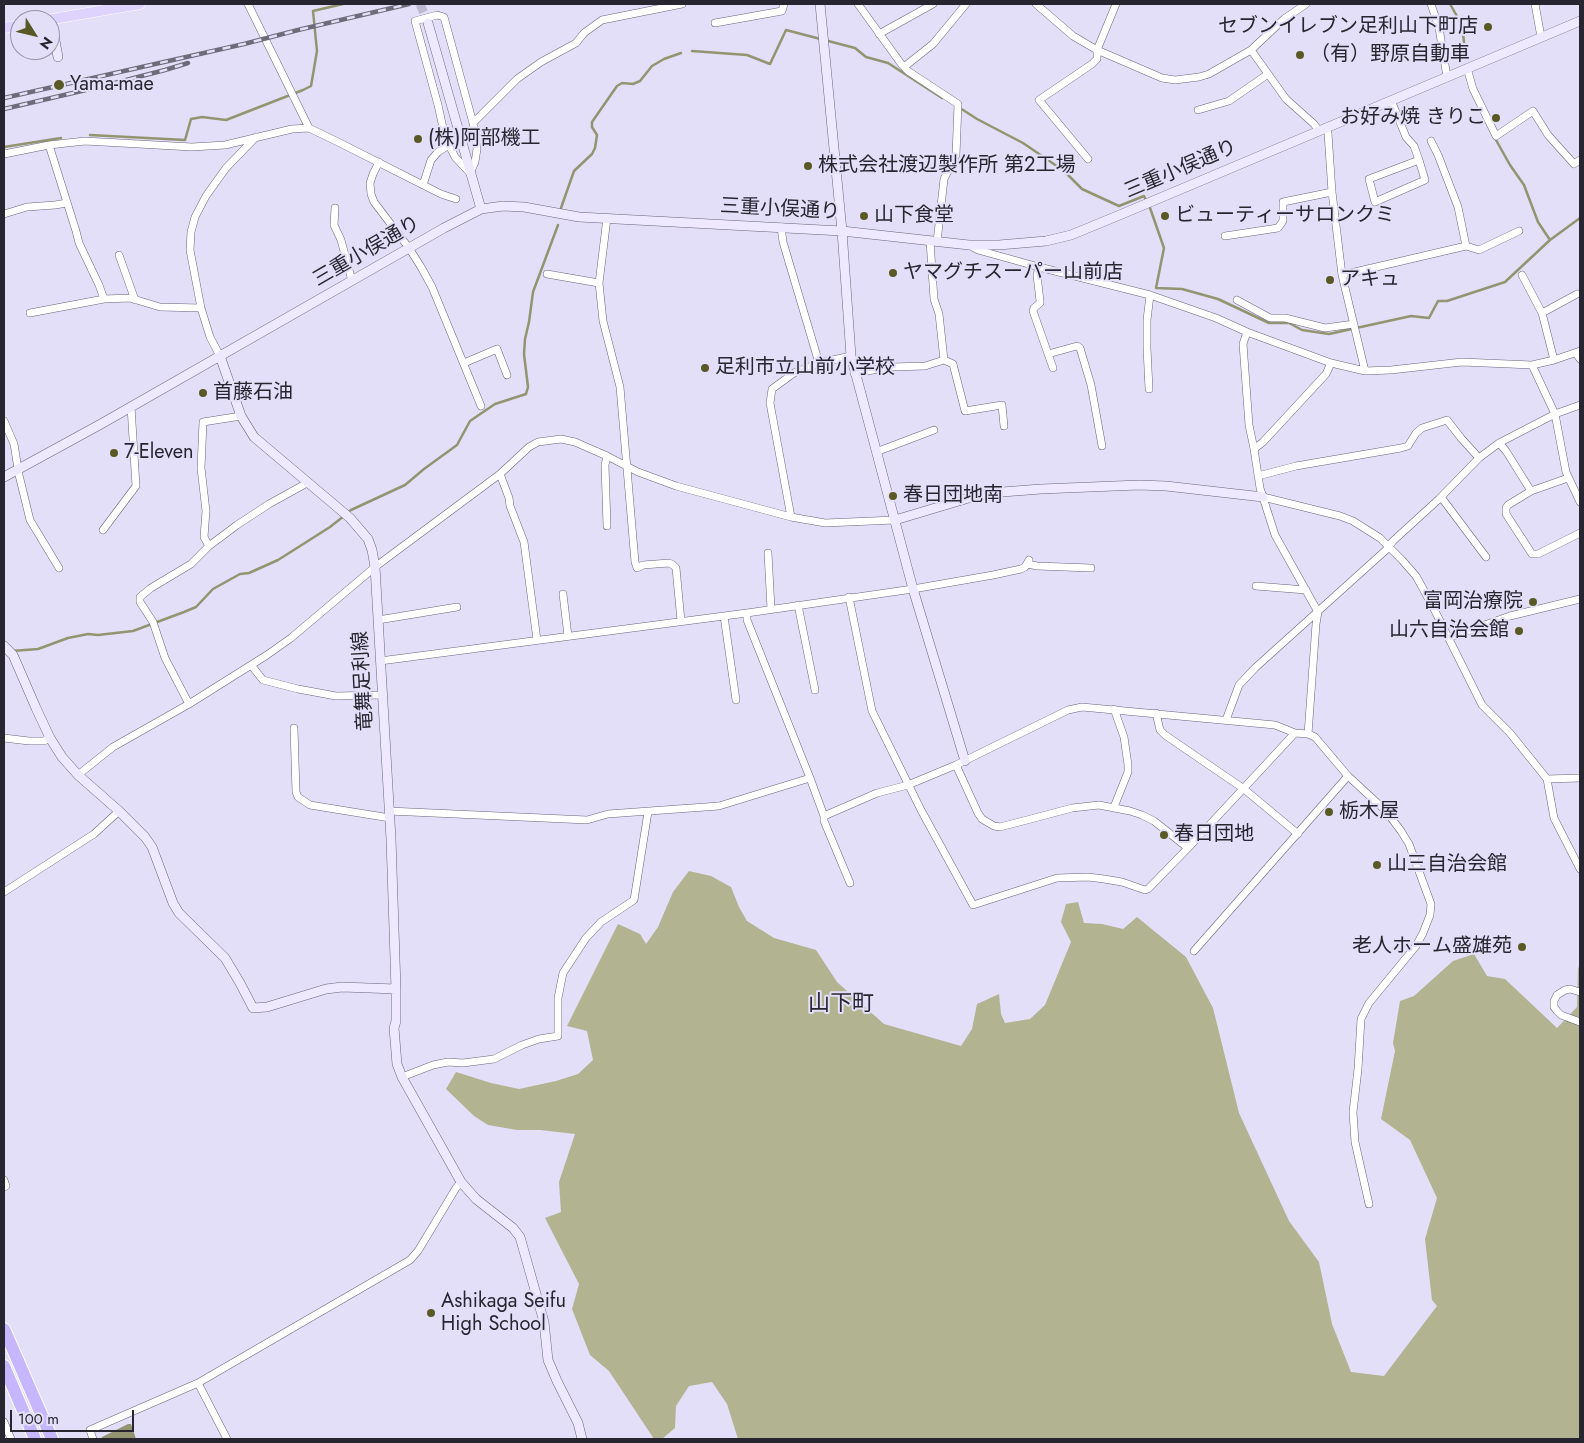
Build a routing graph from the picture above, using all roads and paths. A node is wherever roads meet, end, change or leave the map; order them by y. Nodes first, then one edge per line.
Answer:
1 (140, 4) edge
2 (248, 4) edge
3 (682, 4) edge
4 (784, 4) edge
5 (820, 4) edge
6 (858, 4) edge
7 (933, 4) edge
8 (966, 4) edge
9 (1036, 4) edge
10 (1116, 4) edge
11 (1306, 4) edge
12 (1431, 4) edge
13 (1536, 4) edge
14 (60, 18) edge
15 (1580, 21) edge
16 (428, 23) tunnel mouth
17 (715, 23) dead end
18 (879, 34) junction
19 (1541, 37) junction
20 (1097, 50) junction
21 (1252, 50) junction
22 (904, 67) junction
23 (1467, 68) junction
24 (1268, 74) junction
25 (1446, 77) junction
26 (1391, 100) junction
27 (1198, 110) dead end
28 (473, 123) junction
29 (309, 128) junction
30 (1322, 129) junction
31 (256, 136) junction
32 (1431, 141) dead end
33 (49, 145) junction
34 (448, 145) junction
35 (4, 154) edge
36 (1088, 159) dead end
37 (1419, 160) junction
38 (1580, 160) edge
39 (379, 162) junction
40 (470, 173) junction
41 (423, 184) junction
42 (1332, 192) junction
43 (456, 199) dead end
44 (67, 203) junction
45 (335, 208) dead end
46 (481, 209) junction
47 (4, 214) edge
48 (607, 218) junction
49 (781, 227) junction
50 (842, 231) junction
51 (1519, 231) dead end
52 (1225, 236) dead end
53 (934, 241) junction
54 (969, 245) junction
55 (1466, 246) junction
56 (409, 248) junction
57 (119, 255) dead end
58 (1039, 267) junction
59 (547, 274) dead end
60 (1342, 274) junction
61 (1522, 275) dead end
62 (352, 280) junction
63 (599, 283) junction
64 (1577, 294) dead end
65 (1150, 295) junction
66 (104, 300) junction
67 (135, 300) junction
68 (1237, 300) dead end
69 (201, 308) junction
70 (30, 313) dead end
71 (1542, 313) junction
72 (1354, 324) junction
73 (1247, 332) junction
74 (1048, 354) junction
75 (1579, 354) edge
76 (220, 356) junction
77 (851, 356) junction
78 (944, 360) junction
79 (1554, 360) junction
80 (464, 363) junction
81 (819, 363) junction
82 (1331, 363) junction
83 (1532, 365) junction
84 (1053, 368) dead end
85 (1365, 371) junction
86 (854, 372) junction
87 (507, 376) dead end
88 (1149, 390) dead end
89 (1580, 405) edge
90 (481, 406) dead end
91 (131, 407) junction
92 (1555, 414) junction
93 (241, 416) junction
94 (4, 421) edge
95 (1004, 426) dead end
96 (934, 430) dead end
97 (1499, 444) junction
98 (1102, 446) dead end
99 (1254, 448) junction
100 (876, 452) junction
101 (607, 456) junction
102 (1479, 458) junction
103 (627, 466) junction
104 (18, 468) junction
105 (500, 474) junction
106 (1258, 476) junction
107 (4, 477) edge
108 (1568, 478) junction
109 (307, 483) junction
110 (1531, 492) junction
111 (1263, 497) junction
112 (1441, 497) junction
113 (1580, 502) edge
114 (790, 517) junction
115 (895, 520) junction
116 (607, 526) dead end
117 (103, 530) dead end
118 (1580, 533) edge
119 (210, 546) junction
120 (1389, 546) junction
121 (768, 553) dead end
122 (1486, 558) dead end
123 (375, 567) junction
124 (59, 568) dead end
125 (1091, 568) dead end
126 (1256, 586) dead end
127 (913, 589) junction
128 (1306, 590) junction
129 (563, 594) dead end
130 (850, 597) junction
131 (1580, 599) edge
132 (798, 605) junction
133 (457, 607) dead end
134 (771, 610) junction
135 (1318, 612) junction
136 (747, 613) junction
137 (724, 616) junction
138 (378, 620) junction
139 (681, 621) junction
140 (568, 636) junction
141 (1448, 638) junction
142 (537, 640) junction
143 (4, 646) edge
144 (380, 661) junction
145 (251, 665) junction
146 (815, 690) dead end
147 (382, 695) junction
148 (736, 700) dead end
149 (189, 704) junction
150 (1114, 709) junction
151 (1156, 713) junction
152 (1226, 720) junction
153 (294, 728) dead end
154 (1295, 733) junction
155 (1308, 734) junction
156 (4, 738) edge
157 (50, 738) junction
158 (965, 761) junction
159 (956, 765) junction
160 (78, 775) junction
161 (1348, 776) junction
162 (810, 778) junction
163 (1580, 778) edge
164 (1547, 779) junction
165 (908, 786) junction
166 (1244, 789) junction
167 (1114, 807) junction
168 (119, 811) junction
169 (648, 812) junction
170 (389, 814) junction
171 (824, 816) junction
172 (1298, 834) junction
173 (1188, 848) junction
174 (1580, 868) edge
175 (850, 883) dead end
176 (4, 892) edge
177 (1194, 951) dead end
178 (396, 989) junction
179 (1580, 992) edge
180 (1580, 1022) edge
181 (402, 1077) junction
182 (461, 1182) junction
183 (1369, 1204) dead end
184 (4, 1329) edge
185 (4, 1366) edge
186 (198, 1383) junction
187 (4, 1422) edge
188 (11, 1439) edge
189 (35, 1439) edge
190 (52, 1439) edge
191 (93, 1439) edge
192 (227, 1439) edge
193 (582, 1439) edge

1 - 14 main road
2 - 29 street
3 - 28 street
4 - 17 street
5 - 50 street
6 - 18 street
7 - 18 street
8 - 22 street
9 - 20 street
10 - 20 street
11 - 21 street
12 - 25 street
13 - 19 street
15 - 19 street, 三重小俣通り
16 - 40 street
18 - 22 street
19 - 23 street, 三重小俣通り
20 - 21 street
20 - 36 street
21 - 24 street
22 - 53 street
23 - 25 street, 三重小俣通り
23 - 38 street
24 - 27 street
24 - 30 street
25 - 26 street, 三重小俣通り
26 - 30 street, 三重小俣通り
26 - 37 street
28 - 34 street
28 - 40 street
29 - 31 street
29 - 39 street
30 - 42 street
30 - 54 street, 三重小俣通り
31 - 33 street
31 - 69 street
32 - 55 street
33 - 35 street
33 - 44 street
34 - 40 street
34 - 41 street
37 - 37 street
39 - 41 street
39 - 56 street
40 - 46 street
41 - 43 street
42 - 52 street
42 - 60 street
44 - 47 street
44 - 66 street
45 - 62 street
46 - 48 street, 三重小俣通り
46 - 56 street, 三重小俣通り
48 - 49 street, 三重小俣通り
48 - 63 street
49 - 50 street, 三重小俣通り
49 - 81 street
50 - 53 street, 三重小俣通り
50 - 77 street
51 - 55 street
53 - 54 street, 三重小俣通り
53 - 78 street
54 - 58 street
55 - 60 street
56 - 62 street, 三重小俣通り
56 - 80 street
57 - 67 street
58 - 65 street
58 - 74 street
59 - 63 street
60 - 72 street
61 - 71 street
62 - 76 street, 三重小俣通り
63 - 103 street
64 - 71 street
65 - 73 street
65 - 88 street
66 - 67 street
66 - 70 street
67 - 69 street
68 - 72 street
69 - 76 street
71 - 79 street
72 - 85 street
73 - 82 street
73 - 99 street
74 - 84 street
74 - 98 street
75 - 79 street
76 - 91 street, 三重小俣通り
76 - 93 street, 竜舞足利線
77 - 81 street
77 - 86 street
78 - 86 street
78 - 95 street
79 - 83 street
80 - 87 street
80 - 90 street
81 - 114 street
82 - 85 street
82 - 99 street
83 - 85 street
83 - 92 street
86 - 100 street
89 - 92 street
91 - 104 street, 三重小俣通り
91 - 117 street
92 - 97 street
92 - 108 street
93 - 109 street, 竜舞足利線
93 - 119 street
94 - 104 street
96 - 100 street
97 - 102 street
97 - 110 street
99 - 106 street
100 - 115 street
101 - 103 street
101 - 105 street
101 - 116 street
102 - 106 street
102 - 112 street
103 - 114 street
103 - 139 street
104 - 107 street, 三重小俣通り
104 - 124 street
105 - 123 street
105 - 142 street
106 - 111 street
108 - 110 street
108 - 113 street
109 - 119 street
109 - 123 street, 竜舞足利線
110 - 118 street
111 - 115 street
111 - 120 street
111 - 128 street
112 - 120 street
112 - 122 street
114 - 115 street
115 - 127 street
119 - 149 street
120 - 135 street
120 - 141 street
121 - 134 street
123 - 138 street, 竜舞足利線
123 - 145 street
125 - 127 street
126 - 128 street
127 - 130 street
127 - 158 street
128 - 135 street
129 - 140 street
130 - 132 street
130 - 165 street
131 - 141 street
132 - 134 street
132 - 146 street
133 - 138 street
134 - 136 street
135 - 152 street
135 - 155 street
136 - 137 street
136 - 162 street
137 - 139 street
137 - 148 street
138 - 144 street, 竜舞足利線
139 - 140 street
140 - 142 street
141 - 164 street
142 - 144 street
143 - 157 street
144 - 147 street, 竜舞足利線
145 - 147 street
145 - 149 street
147 - 170 street, 竜舞足利線
149 - 160 street
150 - 151 street
150 - 158 street
150 - 167 street
151 - 152 street
151 - 166 street
152 - 154 street
153 - 170 street
154 - 155 street
154 - 166 street
155 - 161 street
156 - 157 street
157 - 160 street
158 - 159 street
159 - 165 street
159 - 167 street
160 - 168 street
161 - 172 street
161 - 183 street
162 - 169 street
162 - 171 street
163 - 164 street
164 - 174 street
165 - 171 street
165 - 173 street
166 - 172 street
166 - 173 street
167 - 173 street
168 - 176 street
168 - 178 street
169 - 170 street
169 - 181 street
170 - 178 street, 竜舞足利線
171 - 175 street
172 - 177 street
178 - 181 street, 竜舞足利線
179 - 180 street
181 - 182 street, 竜舞足利線
182 - 186 street
182 - 193 street, 竜舞足利線
184 - 190 highway
185 - 189 highway
186 - 191 street
186 - 192 street
187 - 188 street

